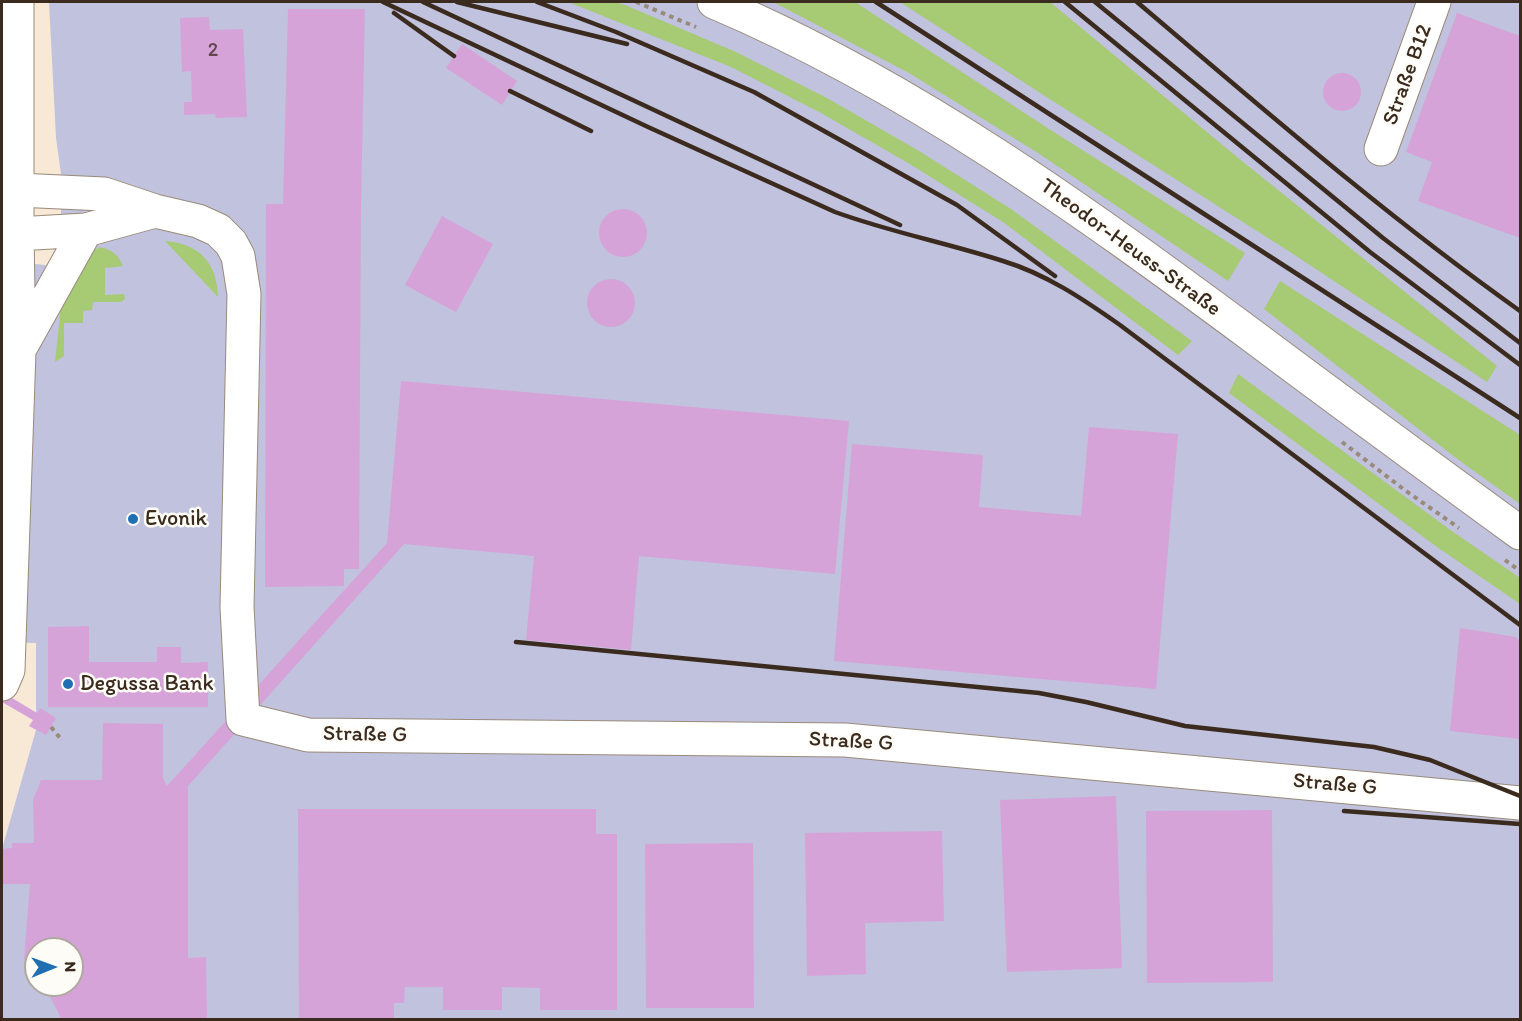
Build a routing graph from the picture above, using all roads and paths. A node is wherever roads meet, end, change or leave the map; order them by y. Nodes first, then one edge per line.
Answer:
1 (17, 2) edge
2 (636, 2) edge
3 (1434, 2) edge
4 (709, 16) edge
5 (18, 74) junction
6 (2, 105) edge
7 (1381, 148) dead end
8 (9, 190) edge
9 (154, 211) junction
10 (86, 230) junction
11 (9, 234) edge
12 (19, 351) junction
13 (1340, 440) dead end
14 (1463, 531) dead end
15 (1511, 545) edge
16 (1521, 570) edge
17 (5, 677) edge
18 (51, 727) dead end
19 (61, 739) dead end
20 (1521, 803) edge

1 - 5 street
2 - 4 path
3 - 7 street, Straße B12
4 - 15 street, Theodor-Heuss-Straße
5 - 6 street
5 - 8 street
8 - 9 street
8 - 11 street
9 - 10 street
9 - 20 street, Straße G
10 - 11 street
10 - 12 street
11 - 12 street
12 - 17 street
13 - 14 path
15 - 16 path
18 - 19 path

